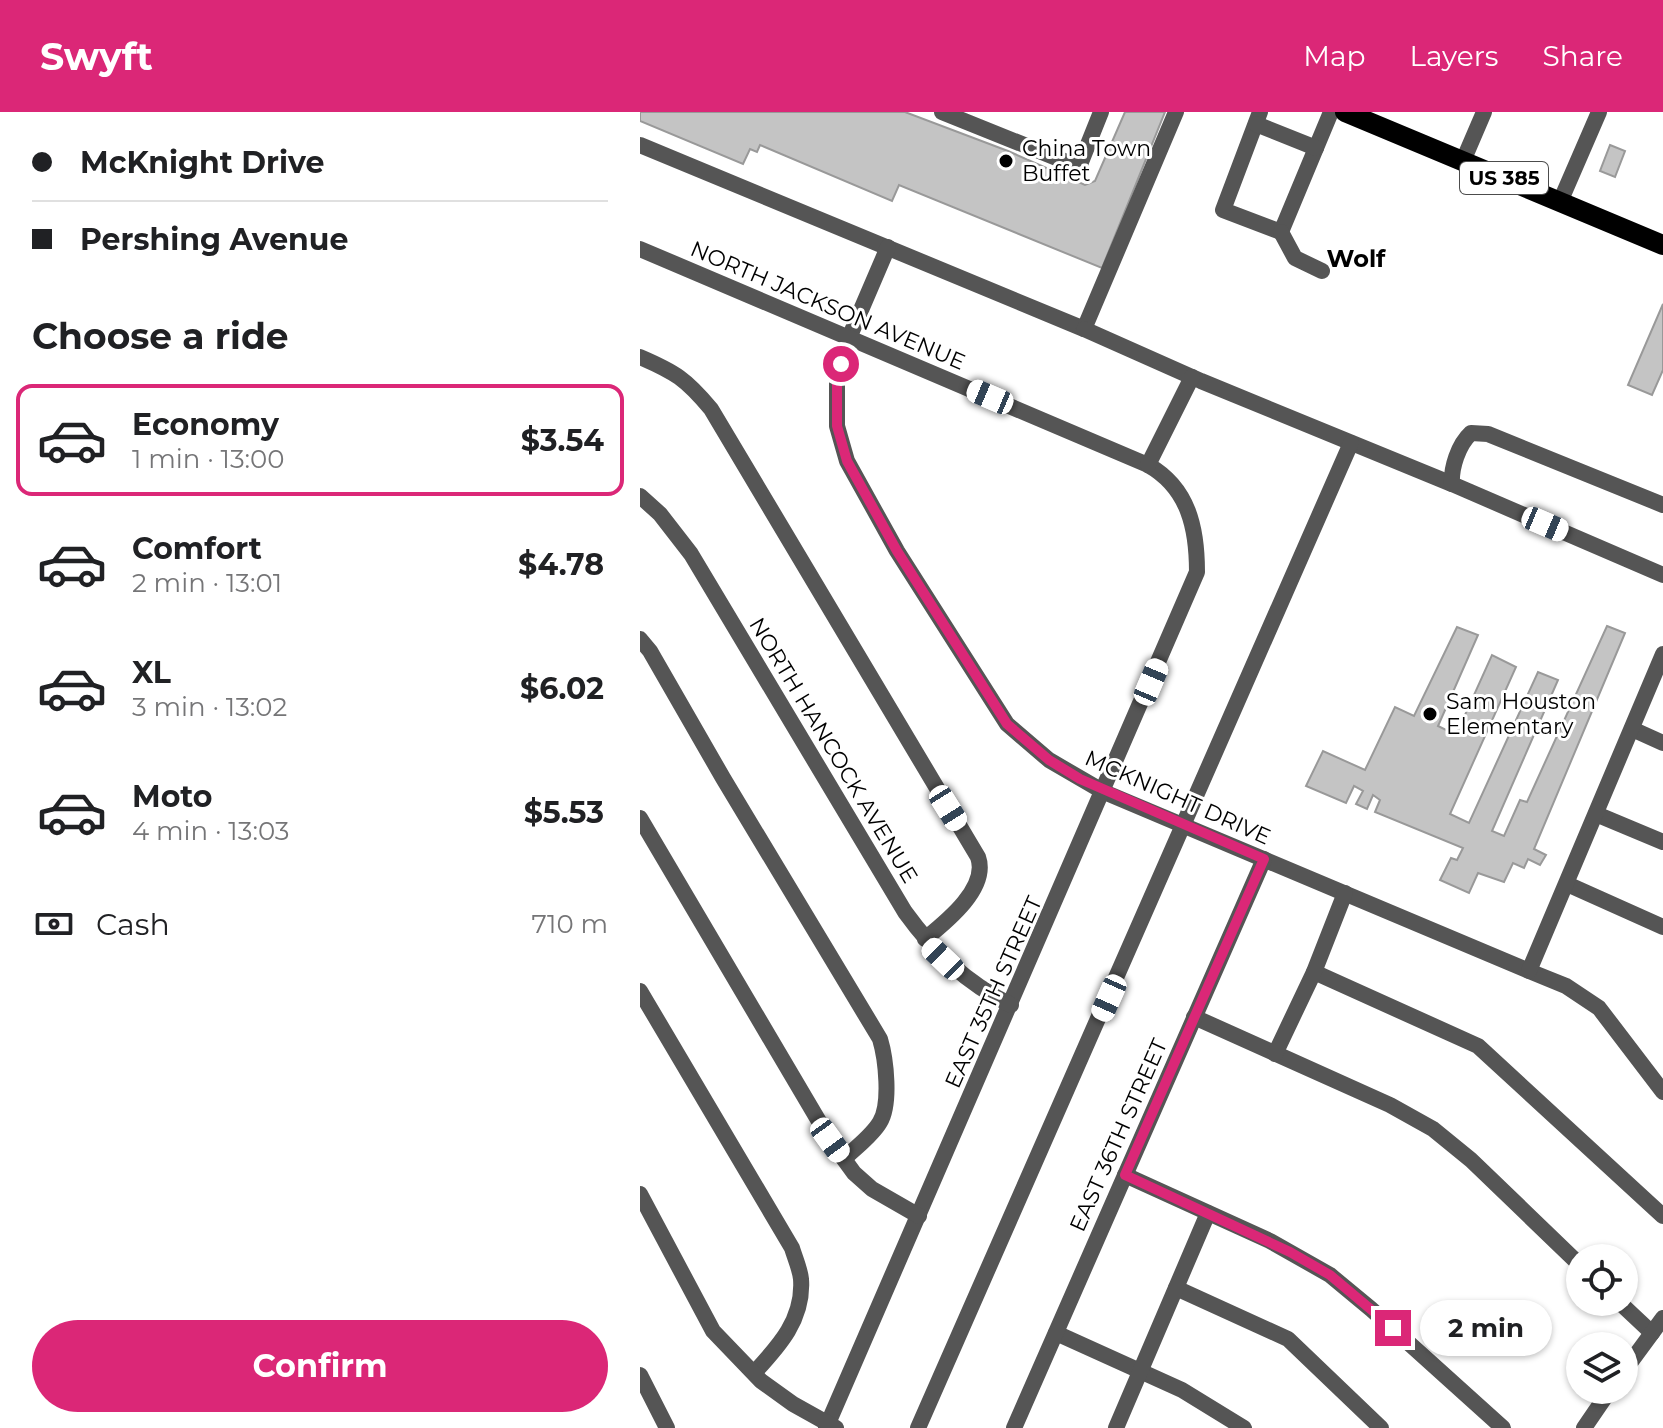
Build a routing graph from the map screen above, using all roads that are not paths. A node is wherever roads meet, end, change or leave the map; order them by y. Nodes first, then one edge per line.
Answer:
1 (942, 112) edge
2 (1101, 112) edge
3 (1176, 112) edge
4 (1331, 112) edge
5 (1345, 112) edge
6 (1484, 112) edge
7 (1599, 112) edge
8 (1258, 118) edge
9 (1381, 119) edge
10 (640, 145) edge
11 (1316, 148) junction
12 (1463, 161) junction
13 (1560, 202) junction
14 (1281, 232) junction
15 (1663, 245) edge
16 (888, 247) junction
17 (640, 249) edge
18 (1322, 271) dead end
19 (1084, 329) junction
20 (849, 338) junction
21 (640, 357) edge
22 (1192, 377) junction
23 (1351, 443) junction
24 (1148, 465) junction
25 (1452, 484) junction
26 (640, 496) edge
27 (1663, 505) edge
28 (1197, 572) joint
29 (1663, 575) edge
30 (640, 639) edge
31 (1663, 656) edge
32 (1632, 729) junction
33 (1663, 743) edge
34 (1104, 792) junction
35 (1596, 814) junction
36 (640, 818) edge
37 (1185, 826) junction
38 (1663, 842) edge
39 (1264, 859) junction
40 (1567, 884) junction
41 (1345, 893) junction
42 (1663, 927) edge
43 (925, 939) junction
44 (1529, 971) junction
45 (1314, 972) junction
46 (640, 991) edge
47 (1011, 1005) junction
48 (1194, 1017) junction
49 (1275, 1054) junction
50 (1663, 1092) edge
51 (844, 1159) junction
52 (1125, 1175) junction
53 (640, 1194) edge
54 (1208, 1213) junction
55 (919, 1216) junction
56 (1663, 1216) edge
57 (1566, 1252) edge
58 (1176, 1288) junction
59 (1634, 1316) edge
60 (1663, 1318) edge
61 (1056, 1333) junction
62 (1652, 1333) junction
63 (1638, 1352) edge
64 (1139, 1371) junction
65 (754, 1373) junction
66 (640, 1375) edge
67 (1600, 1404) edge
68 (830, 1427) edge
69 (667, 1428) edge
70 (918, 1428) edge
71 (1014, 1428) edge
72 (1116, 1428) edge
73 (1244, 1428) edge
74 (1381, 1428) edge
75 (1503, 1428) edge
76 (1584, 1428) edge

1 - 2 street
3 - 19 street
4 - 11 street
5 - 9 main road, US 385
6 - 12 street
7 - 13 street
8 - 11 street
8 - 14 street
9 - 12 main road, US 385
10 - 16 street
11 - 14 street
12 - 13 main road, US 385
13 - 15 main road, US 385
14 - 18 street
16 - 19 street
16 - 20 street, MCKNIGHT DRIVE
17 - 20 street, NORTH JACKSON AVENUE
19 - 22 street
20 - 24 street, NORTH JACKSON AVENUE
20 - 34 street, MCKNIGHT DRIVE
21 - 43 street
22 - 23 street
22 - 24 street
23 - 25 street
23 - 37 street
24 - 28 street, NORTH JACKSON AVENUE
25 - 27 street
25 - 29 street
26 - 43 street, NORTH HANCOCK AVENUE
28 - 34 street, EAST 35TH STREET
30 - 51 street
31 - 32 street
32 - 33 street
32 - 35 street
34 - 37 street, MCKNIGHT DRIVE
34 - 47 street, EAST 35TH STREET
35 - 38 street
35 - 40 street
36 - 51 street
37 - 39 street, MCKNIGHT DRIVE
37 - 70 street
39 - 41 street, MCKNIGHT DRIVE
39 - 48 street, EAST 36TH STREET
40 - 42 street
40 - 44 street
41 - 44 street, MCKNIGHT DRIVE
41 - 45 street
43 - 47 street, NORTH HANCOCK AVENUE
44 - 50 street, MCKNIGHT DRIVE
45 - 49 street
45 - 56 street
46 - 65 street
47 - 55 street, EAST 35TH STREET
48 - 49 street
48 - 52 street, EAST 36TH STREET
49 - 57 street
51 - 55 street
52 - 54 street
52 - 61 street, EAST 36TH STREET
53 - 65 street
54 - 58 street
54 - 75 street
55 - 68 street, EAST 35TH STREET
58 - 64 street
58 - 74 street
59 - 62 street
60 - 62 street
61 - 64 street
61 - 71 street, EAST 36TH STREET
62 - 63 street
64 - 72 street
64 - 73 street
65 - 68 street
66 - 69 street
67 - 76 street

